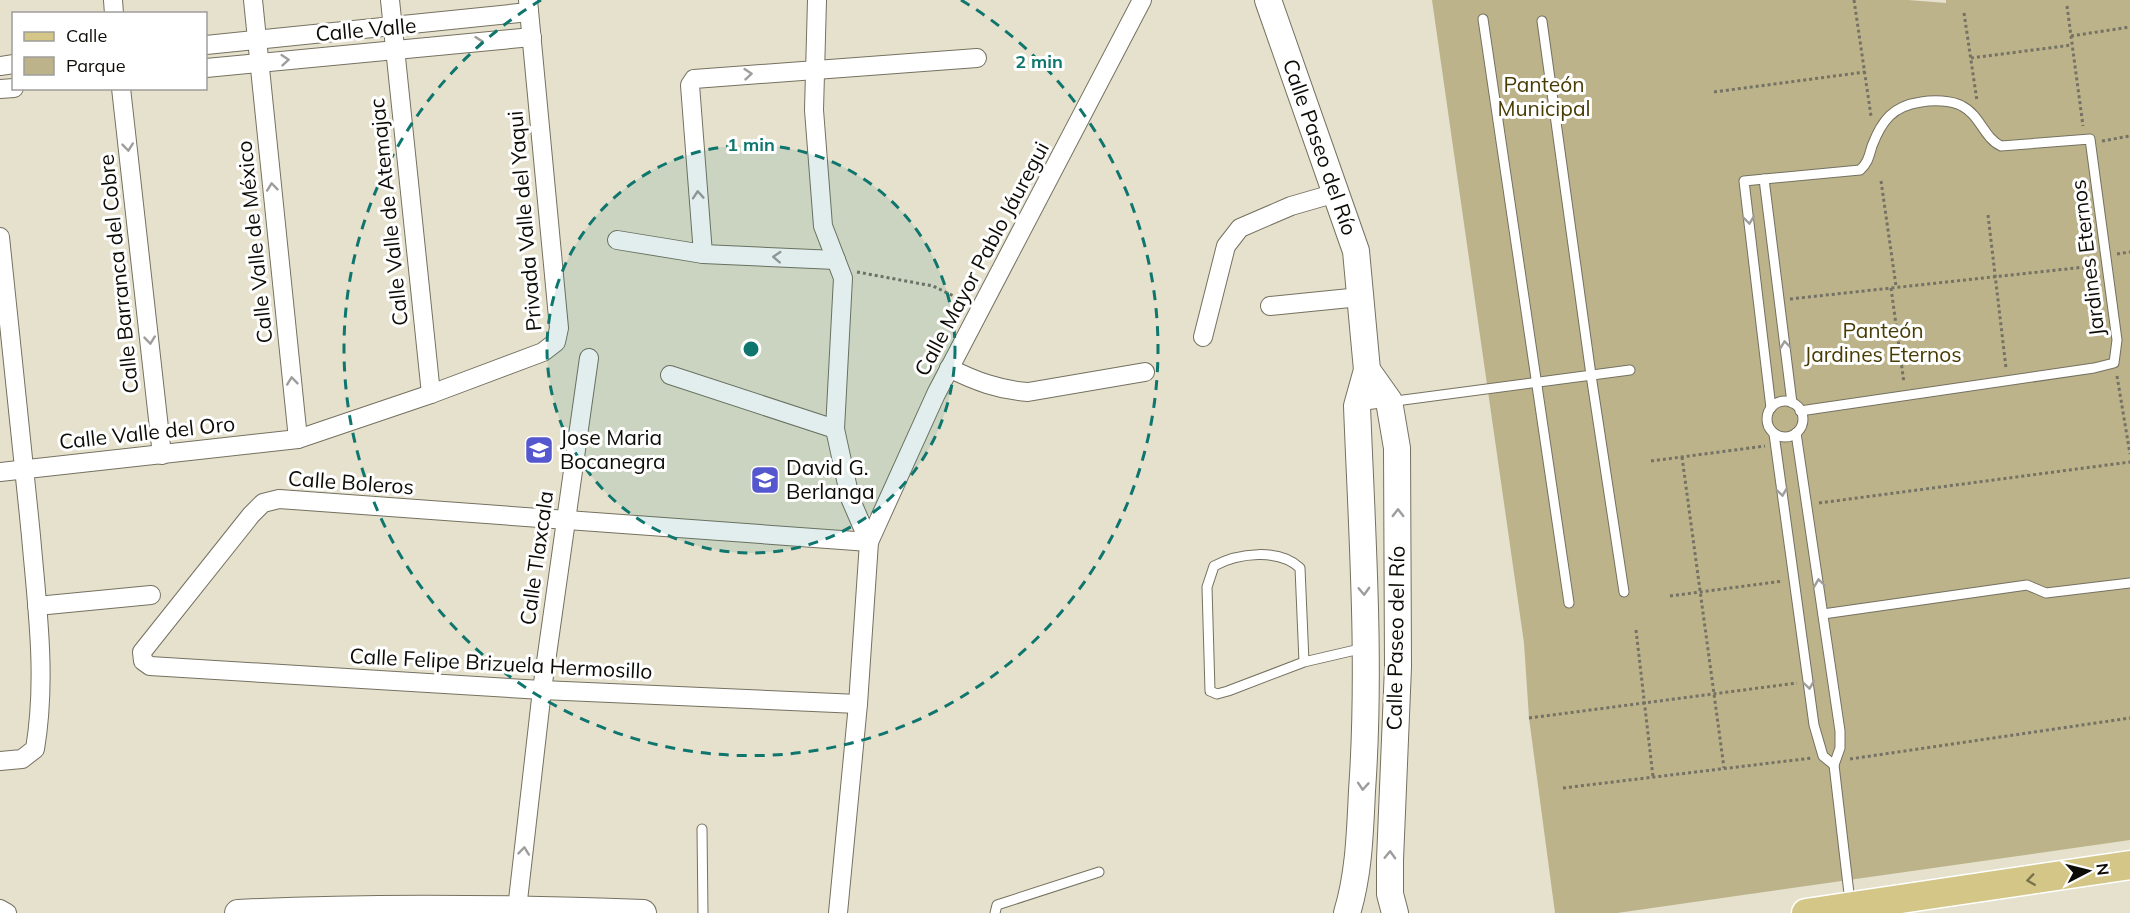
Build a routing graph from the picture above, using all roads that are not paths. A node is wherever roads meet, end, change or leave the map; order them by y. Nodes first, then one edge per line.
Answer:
1 (253, 0) edge
2 (390, 0) edge
3 (817, 0) edge
4 (1142, 0) edge
5 (1268, 0) edge
6 (529, 6) edge
7 (1483, 19) dead end
8 (1542, 21) dead end
9 (392, 26) junction
10 (531, 37) junction
11 (257, 40) junction
12 (207, 45) edge
13 (395, 50) junction
14 (977, 58) dead end
15 (259, 63) junction
16 (207, 69) edge
17 (814, 69) junction
18 (121, 90) edge
19 (1764, 179) junction
20 (1336, 193) junction
21 (0, 237) edge
22 (617, 240) dead end
23 (703, 254) junction
24 (838, 264) junction
25 (1360, 297) junction
26 (1270, 306) dead end
27 (1203, 337) dead end
28 (589, 358) dead end
29 (949, 368) junction
30 (1367, 370) junction
31 (1630, 370) dead end
32 (1145, 372) dead end
33 (670, 375) dead end
34 (1590, 375) junction
35 (1537, 383) junction
36 (431, 394) junction
37 (1389, 401) junction
38 (1792, 403) junction
39 (1357, 406) junction
40 (1771, 408) junction
41 (1800, 411) junction
42 (835, 429) junction
43 (1796, 433) junction
44 (1774, 434) junction
45 (298, 440) junction
46 (162, 454) junction
47 (24, 469) junction
48 (0, 472) edge
49 (565, 521) junction
50 (869, 542) junction
51 (2130, 583) edge
52 (1624, 592) dead end
53 (151, 595) dead end
54 (1569, 603) dead end
55 (37, 606) junction
56 (1823, 614) junction
57 (1366, 647) junction
58 (143, 661) joint
59 (1304, 662) junction
60 (542, 690) junction
61 (858, 704) junction
62 (0, 761) edge
63 (1834, 765) junction
64 (702, 829) dead end
65 (2130, 866) edge
66 (1099, 872) dead end
67 (1851, 907) junction
68 (0, 909) edge
69 (517, 909) junction
70 (7, 913) edge
71 (238, 913) edge
72 (643, 913) edge
73 (703, 913) edge
74 (838, 913) edge
75 (995, 913) edge
76 (1347, 913) edge
77 (1395, 913) edge
78 (1806, 913) edge

1 - 11 street, Calle Valle de México
2 - 9 street, Calle Valle de Atemajac
3 - 17 street
4 - 29 street, Calle Mayor Pablo Jáuregui
5 - 20 street, Calle Paseo del Río
6 - 9 street, Calle Valle
6 - 10 street, Privada Valle del Yaqui
7 - 35 lane
8 - 34 lane
9 - 11 street, Calle Valle
9 - 13 street, Calle Valle de Atemajac
13 -> 10 street, Calle Valle
10 - 36 street, Privada Valle del Yaqui
11 - 12 street, Calle Valle
11 - 15 street, Calle Valle de México
15 -> 13 street, Calle Valle
13 - 36 street, Calle Valle de Atemajac
14 - 17 street
15 - 16 street, Calle Valle
45 -> 15 street, Calle Valle de México
23 -> 17 street
17 - 24 street
18 -> 46 street, Calle Barranca del Cobre
38 -> 19 lane
19 -> 40 lane
19 - 41 lane, Jardines Eternos
20 - 25 street, Calle Paseo del Río
20 - 27 street
21 - 47 street
22 - 23 street
24 -> 23 street
24 - 42 street
25 - 26 street
25 - 30 street, Calle Paseo del Río
28 - 49 street, Calle Tlaxcala
29 - 32 street
29 - 50 street, Calle Mayor Pablo Jáuregui
30 - 37 street, Calle Paseo del Río
30 - 39 street, Calle Paseo del Río
31 - 34 lane
33 - 42 street
34 - 35 lane
34 - 52 lane
35 - 37 lane
35 - 54 lane
36 - 45 street, Privada Valle del Yaqui
37 - 39 lane
77 -> 37 street, Calle Paseo del Río
38 - 40 lane
38 - 41 lane
39 -> 57 street, Calle Paseo del Río
40 - 44 lane
41 - 43 lane
42 - 50 street
43 - 44 lane
56 -> 43 lane
44 -> 63 lane
45 - 46 street, Calle Valle del Oro
46 - 47 street, Calle Valle del Oro
47 - 48 street, Calle Valle del Oro
47 - 55 street
49 - 50 street
49 - 58 street, Calle Boleros
49 - 60 street, Calle Tlaxcala
50 - 61 street
51 - 56 lane
53 - 55 street
55 - 62 street
56 - 63 lane
57 - 59 lane
57 -> 76 street, Calle Paseo del Río
58 - 60 street, Calle Felipe Brizuela Hermosillo
59 - 59 lane
60 - 61 street, Calle Felipe Brizuela Hermosillo
69 -> 60 street, Calle Tlaxcala
61 - 74 street
63 - 67 lane
64 - 73 lane
65 -> 67 main road
66 - 75 lane
67 - 78 main road
68 - 70 street
69 - 71 street
69 - 72 street

